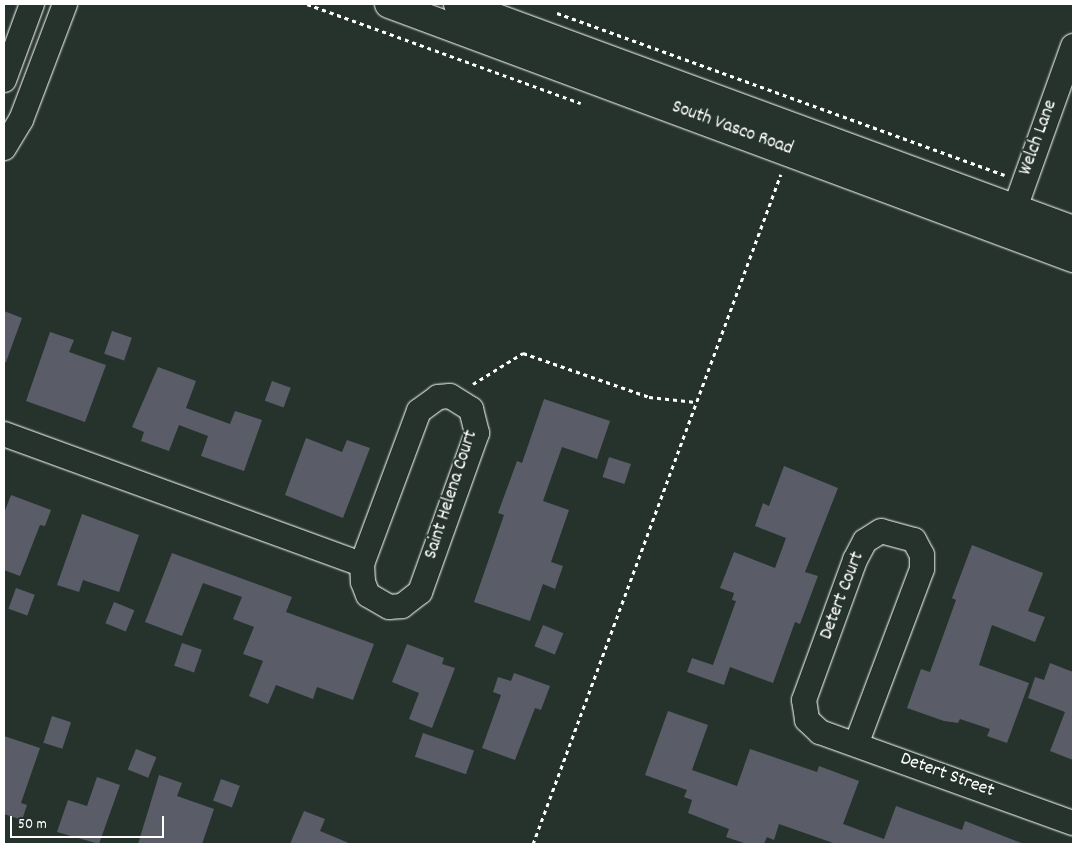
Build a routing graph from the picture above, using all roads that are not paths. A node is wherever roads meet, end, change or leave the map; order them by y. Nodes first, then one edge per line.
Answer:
1 (32, 4) edge
2 (65, 4) edge
3 (389, 4) edge
4 (458, 4) edge
5 (1073, 46) edge
6 (4, 80) edge
7 (4, 148) edge
8 (1010, 219) junction
9 (1073, 230) edge
10 (1073, 258) edge
11 (4, 434) edge
12 (362, 564) junction
13 (820, 732) joint
14 (857, 742) junction
15 (1073, 822) edge

1 - 6 street
2 - 7 street
3 - 8 main road, South Vasco Road
4 - 8 main road, South Vasco Road
5 - 8 street, Welch Lane
8 - 9 main road, South Vasco Road
8 - 10 main road, South Vasco Road
11 - 12 street
12 - 12 street, Saint Helena Court
13 - 14 street, Detert Street
13 - 14 street, Detert Court
14 - 15 street, Detert Street

